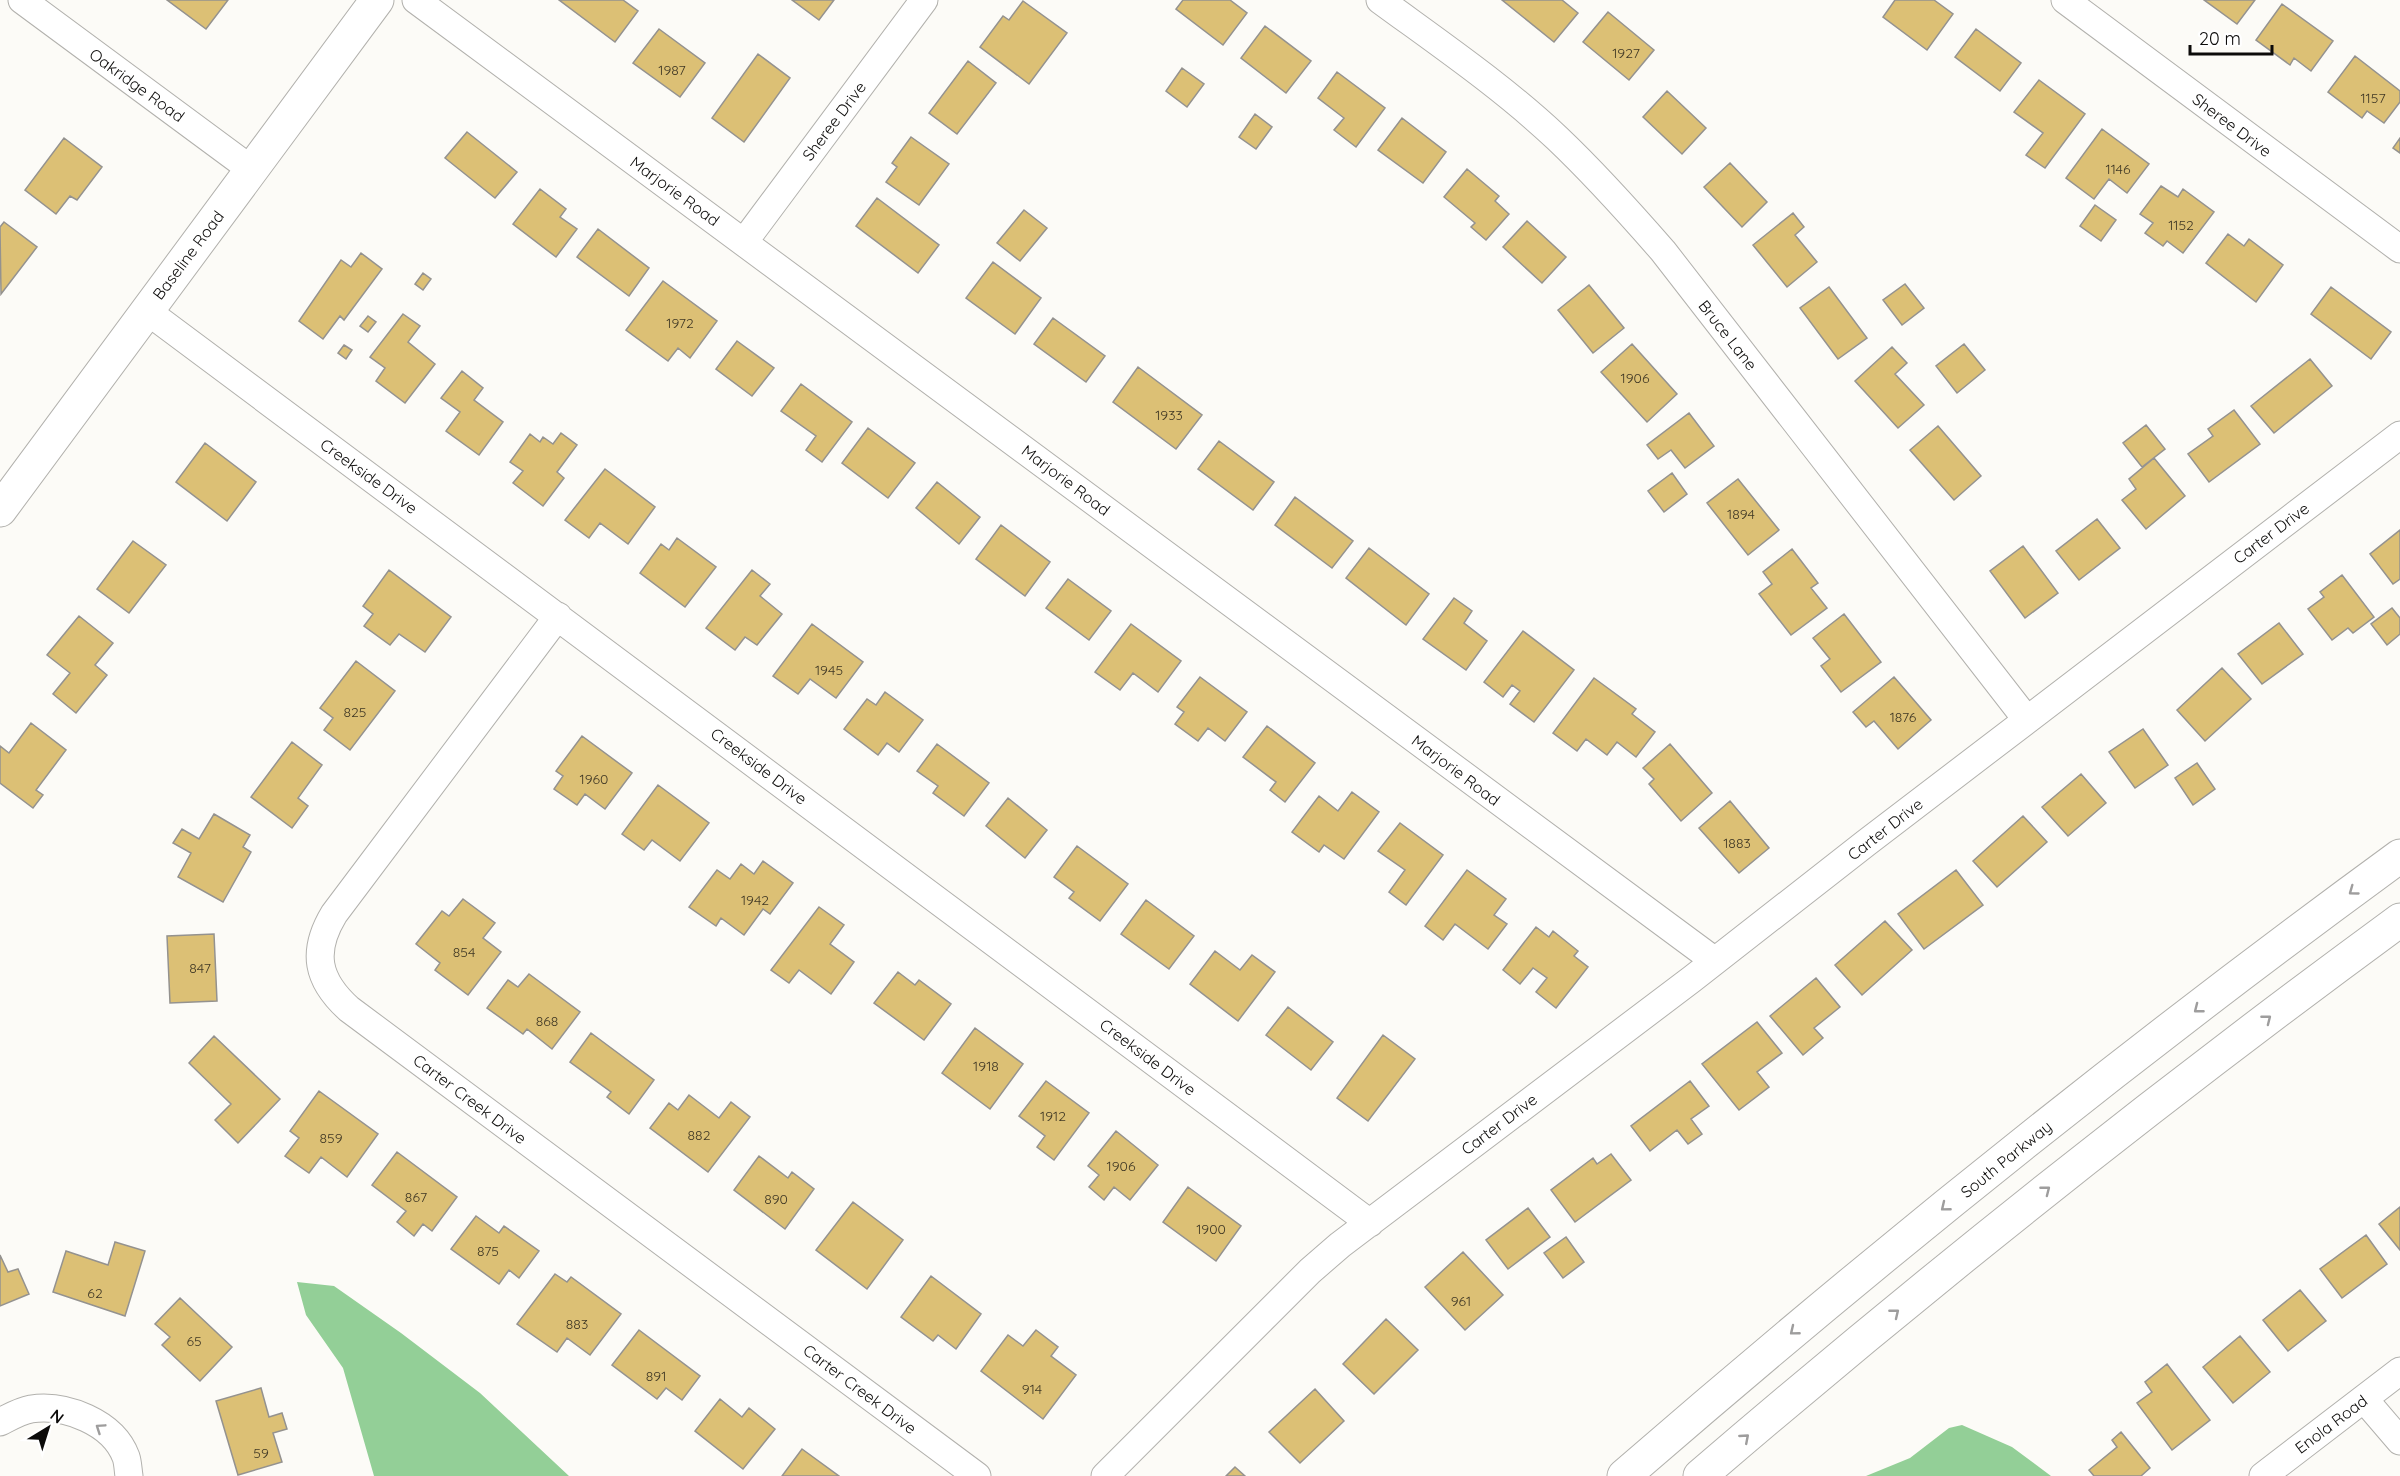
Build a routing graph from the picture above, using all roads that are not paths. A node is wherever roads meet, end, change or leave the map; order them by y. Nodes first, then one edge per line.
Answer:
1 (22, 0) edge
2 (377, 0) edge
3 (416, 0) edge
4 (924, 0) edge
5 (1380, 0) edge
6 (2065, 0) edge
7 (252, 170) junction
8 (744, 242) junction
9 (2400, 249) edge
10 (147, 311) junction
11 (2400, 435) edge
12 (0, 510) edge
13 (558, 616) junction
14 (2027, 720) junction
15 (2400, 856) edge
16 (2400, 920) edge
17 (1715, 961) junction
18 (1370, 1223) junction
19 (2400, 1371) edge
20 (2364, 1399) junction
21 (0, 1422) edge
22 (2400, 1441) edge
23 (129, 1476) edge
24 (977, 1476) edge
25 (1105, 1476) edge
26 (1624, 1476) edge
27 (1700, 1476) edge
28 (2263, 1476) edge

1 - 7 street, Oakridge Road
2 - 7 main road, Baseline Road
3 - 8 street, Marjorie Road
4 - 8 street, Sheree Drive
5 - 14 street, Bruce Lane
6 - 9 street, Sheree Drive
7 - 10 main road, Baseline Road
8 - 17 street, Marjorie Road
10 - 12 main road, Baseline Road
10 - 13 street, Creekside Drive
11 - 14 street, Carter Drive
13 - 18 street, Creekside Drive
13 - 24 street, Carter Creek Drive
14 - 17 street, Carter Drive
15 -> 26 main road, South Parkway
27 -> 16 main road
17 - 18 street, Carter Drive
18 - 25 street
19 - 20 street, Enola Road
20 - 22 street
20 - 28 street, Enola Road
23 -> 21 street

